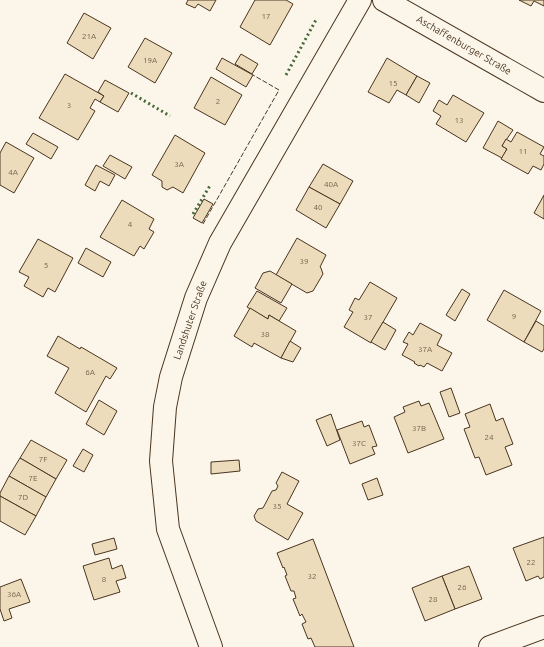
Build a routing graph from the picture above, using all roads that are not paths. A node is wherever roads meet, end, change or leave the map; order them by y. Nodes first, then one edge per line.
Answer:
1 (360, 0) edge
2 (384, 0) edge
3 (544, 91) edge
4 (544, 627) edge
5 (211, 647) edge
6 (490, 647) edge

1 - 5 street, Landshuter Straße
2 - 3 street, Aschaffenburger Straße
4 - 6 street

